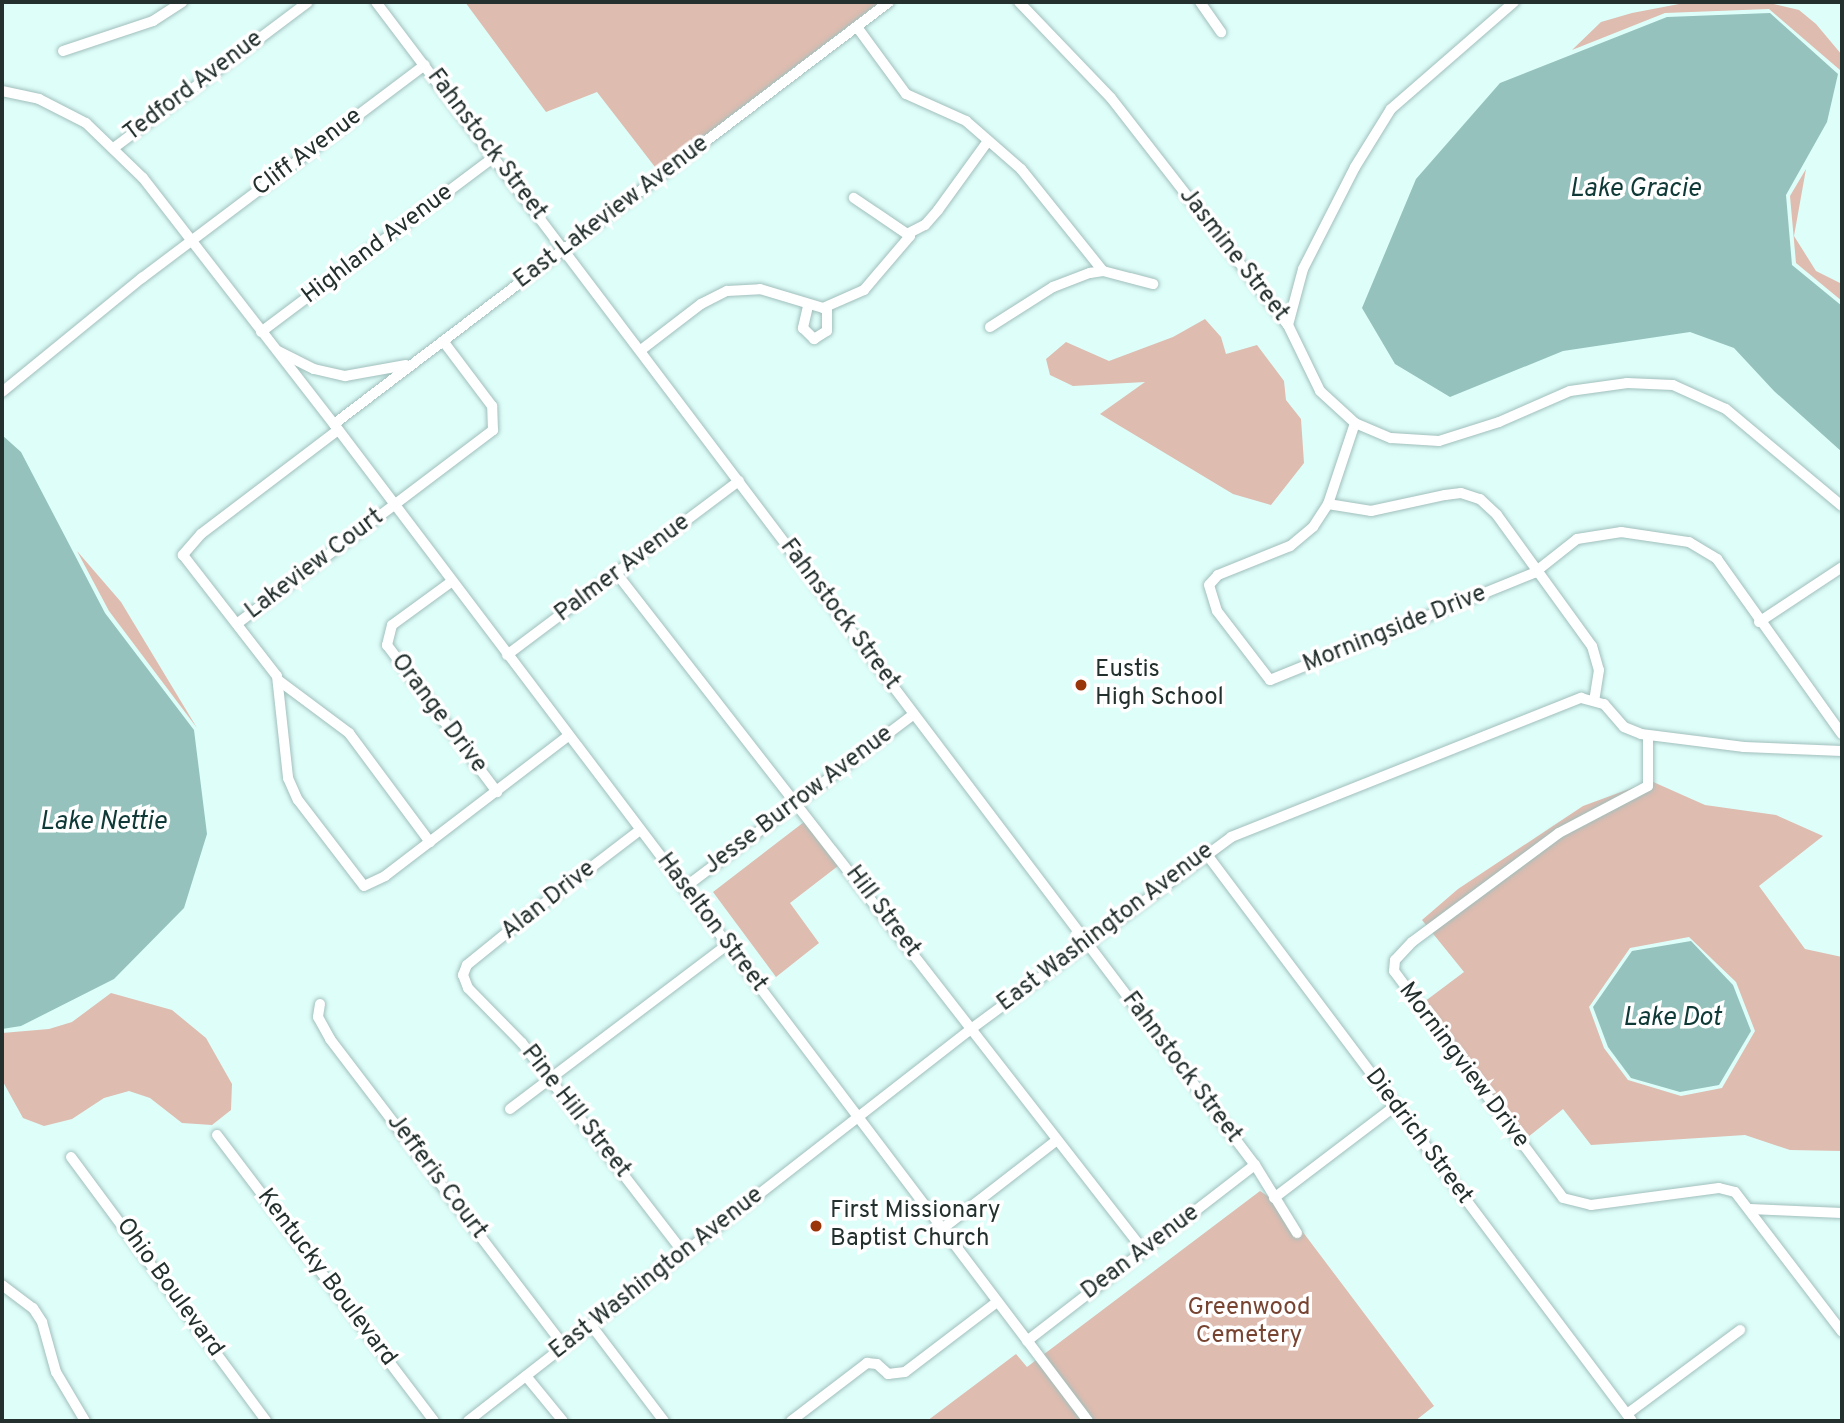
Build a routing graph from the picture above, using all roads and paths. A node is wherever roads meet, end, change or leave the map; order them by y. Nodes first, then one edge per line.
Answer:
1 (182, 2) edge
2 (308, 2) edge
3 (376, 2) edge
4 (889, 2) edge
5 (1019, 2) edge
6 (1200, 2) edge
7 (1514, 2) edge
8 (856, 27) junction
9 (1221, 32) dead end
10 (63, 51) dead end
11 (425, 65) junction
12 (2, 91) edge
13 (988, 141) junction
14 (115, 147) junction
15 (495, 157) junction
16 (854, 198) dead end
17 (909, 233) junction
18 (192, 242) junction
19 (565, 249) junction
20 (1103, 271) junction
21 (1153, 284) dead end
22 (808, 306) junction
23 (827, 307) junction
24 (1288, 325) junction
25 (990, 327) dead end
26 (261, 332) junction
27 (443, 341) junction
28 (274, 349) junction
29 (640, 350) junction
30 (412, 364) junction
31 (2, 392) edge
32 (1355, 423) junction
33 (336, 427) junction
34 (739, 481) junction
35 (1328, 504) junction
36 (392, 506) junction
37 (1842, 506) edge
38 (1842, 567) edge
39 (1536, 570) junction
40 (617, 574) junction
41 (451, 582) junction
42 (1759, 622) junction
43 (238, 623) junction
44 (506, 656) junction
45 (278, 680) junction
46 (1594, 700) junction
47 (914, 714) junction
48 (1842, 734) edge
49 (1648, 735) junction
50 (568, 736) junction
51 (1842, 751) edge
52 (497, 792) junction
53 (796, 805) junction
54 (640, 830) junction
55 (430, 842) junction
56 (1205, 852) junction
57 (684, 888) junction
58 (1086, 942) junction
59 (727, 945) junction
60 (463, 975) joint
61 (320, 1004) dead end
62 (971, 1029) junction
63 (551, 1080) junction
64 (1395, 1106) junction
65 (510, 1109) dead end
66 (857, 1117) junction
67 (217, 1135) dead end
68 (1057, 1140) junction
69 (71, 1157) dead end
70 (1255, 1165) junction
71 (1274, 1198) junction
72 (1750, 1209) junction
73 (1842, 1213) edge
74 (942, 1229) junction
75 (1297, 1233) dead end
76 (1144, 1251) junction
77 (684, 1252) junction
78 (2, 1286) edge
79 (997, 1302) junction
80 (591, 1325) junction
81 (1740, 1330) dead end
82 (1842, 1332) edge
83 (1027, 1341) junction
84 (564, 1346) junction
85 (526, 1376) junction
86 (1630, 1418) edge
87 (85, 1421) edge
88 (266, 1421) edge
89 (434, 1421) edge
90 (468, 1421) edge
91 (563, 1421) edge
92 (664, 1421) edge
93 (791, 1421) edge
94 (1088, 1421) edge

1 - 10 street
2 - 14 street, Tedford Avenue
3 - 11 street, Fahnstock Street
4 - 8 street, East Lakeview Avenue
5 - 24 street, Jasmine Street
6 - 9 street
7 - 24 street
8 - 13 street
8 - 19 street, East Lakeview Avenue
11 - 15 street, Fahnstock Street
11 - 18 street, Cliff Avenue
12 - 14 street, Haselton Street
13 - 17 street
13 - 20 street
14 - 18 street, Haselton Street
15 - 19 street, Fahnstock Street
15 - 26 street, Highland Avenue
16 - 17 street
17 - 23 street
18 - 26 street, Haselton Street
18 - 31 street, Cliff Avenue
19 - 27 street, East Lakeview Avenue
19 - 29 street, Fahnstock Street
20 - 21 street
20 - 25 street
22 - 23 street
22 - 23 street
22 - 29 street
24 - 32 street, Jasmine Street
26 - 28 street, Haselton Street
27 - 30 street, East Lakeview Avenue
27 - 36 street, Lakeview Court
28 - 30 street
28 - 33 street, Haselton Street
29 - 34 street, Fahnstock Street
30 - 33 street, East Lakeview Avenue
32 - 35 street
32 - 37 street
33 - 36 street, Haselton Street
33 - 43 street, East Lakeview Avenue
34 - 40 street, Palmer Avenue
34 - 47 street, Fahnstock Street
35 - 39 street
35 - 39 street, Morningside Drive
36 - 41 street, Haselton Street
36 - 43 street, Lakeview Court
38 - 42 street
39 - 42 street
39 - 46 street
40 - 44 street, Palmer Avenue
40 - 53 street, Hill Street
41 - 44 street, Haselton Street
41 - 52 street, Orange Drive
42 - 48 street
43 - 45 street
44 - 50 street, Haselton Street
45 - 55 street
45 - 55 street
46 - 49 street
46 - 56 street, East Washington Avenue
47 - 53 street, Jesse Burrow Avenue
47 - 58 street, Fahnstock Street
49 - 51 street
49 - 72 street, Morningview Drive
50 - 52 street
50 - 54 street, Haselton Street
52 - 55 street
53 - 57 street, Jesse Burrow Avenue
53 - 62 street, Hill Street
54 - 57 street, Haselton Street
54 - 60 street, Alan Drive
56 - 58 street, East Washington Avenue
56 - 64 street, Diedrich Street
57 - 59 street, Haselton Street
58 - 62 street, East Washington Avenue
58 - 70 street, Fahnstock Street
59 - 63 street
59 - 66 street, Haselton Street
60 - 63 street, Pine Hill Street
61 - 84 street, Jefferis Court
62 - 66 street, East Washington Avenue
62 - 68 street, Hill Street
63 - 65 street
63 - 77 street, Pine Hill Street
64 - 71 street
64 - 86 street, Diedrich Street
66 - 74 street, Haselton Street
66 - 77 street, East Washington Avenue
67 - 89 street, Kentucky Boulevard
68 - 74 street
68 - 76 street, Hill Street
69 - 88 street, Ohio Boulevard
70 - 71 street, Fahnstock Street
70 - 76 street, Dean Avenue
71 - 75 street, Fahnstock Street
72 - 73 street
72 - 82 street
74 - 79 street, Haselton Street
76 - 83 street, Dean Avenue
77 - 80 street, East Washington Avenue
78 - 87 street
79 - 83 street, Haselton Street
79 - 93 street
80 - 84 street, East Washington Avenue
80 - 92 street
81 - 86 street
83 - 94 street, Haselton Street
84 - 85 street, East Washington Avenue
85 - 90 street, East Washington Avenue
85 - 91 street

